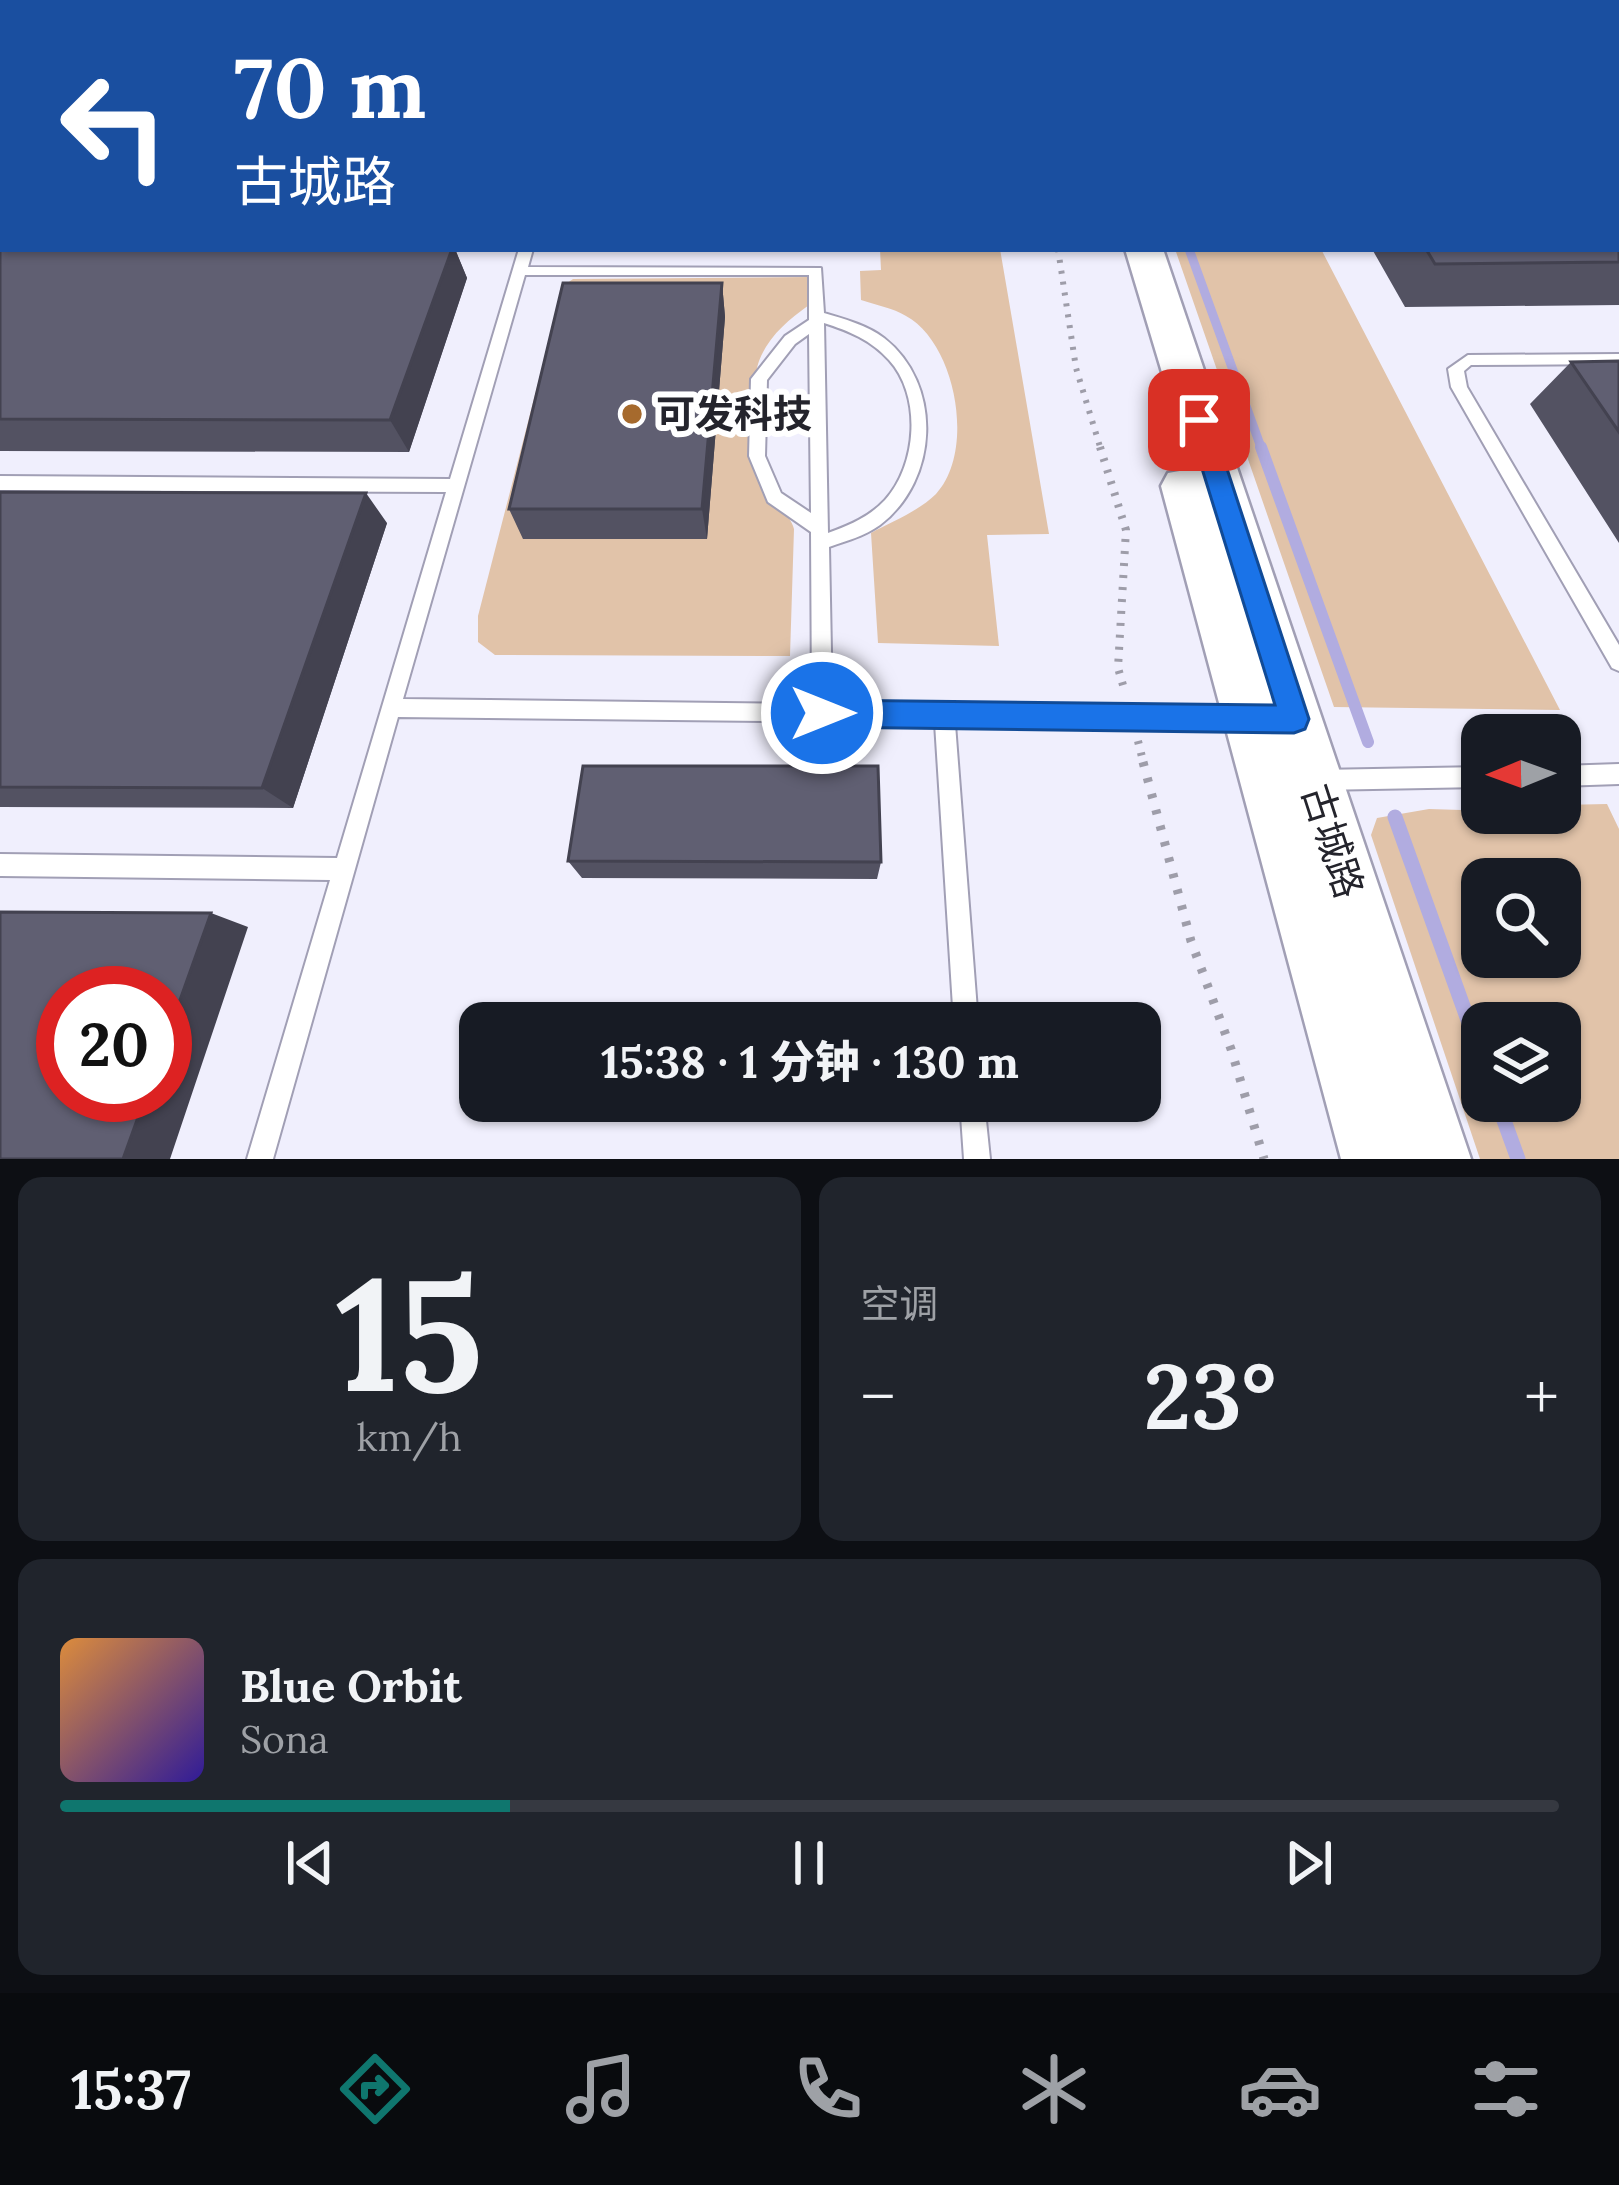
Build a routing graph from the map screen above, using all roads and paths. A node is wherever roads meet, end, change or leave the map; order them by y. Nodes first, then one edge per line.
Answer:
1 (525, 252) edge
2 (1118, 252) edge
3 (1145, 252) edge
4 (520, 272) junction
5 (817, 319) junction
6 (1619, 359) edge
7 (0, 483) edge
8 (456, 486) junction
9 (820, 536) junction
10 (1619, 662) edge
11 (392, 708) junction
12 (822, 713) junction
13 (944, 714) junction
14 (1273, 718) junction
15 (1619, 775) edge
16 (1581, 776) edge
17 (1461, 777) edge
18 (1299, 781) junction
19 (0, 865) edge
20 (345, 869) junction
21 (965, 1002) edge
22 (973, 1122) edge
23 (260, 1159) edge
24 (976, 1159) edge
25 (1378, 1159) edge
26 (1436, 1159) edge

1 - 4 lane
2 - 14 main road, 古城路
3 - 14 main road, 古城路
4 - 5 lane
4 - 8 lane
5 - 9 lane
5 - 9 lane
5 - 9 lane
6 - 10 lane
7 - 8 lane
8 - 11 lane
9 - 12 lane
11 - 12 lane
11 - 20 lane
12 - 13 lane
13 - 14 lane
13 - 21 lane
14 - 18 main road, 古城路
14 - 25 main road, 古城路
15 - 16 lane
17 - 18 lane
18 - 26 main road, 古城路
19 - 20 lane
20 - 23 lane
22 - 24 lane

